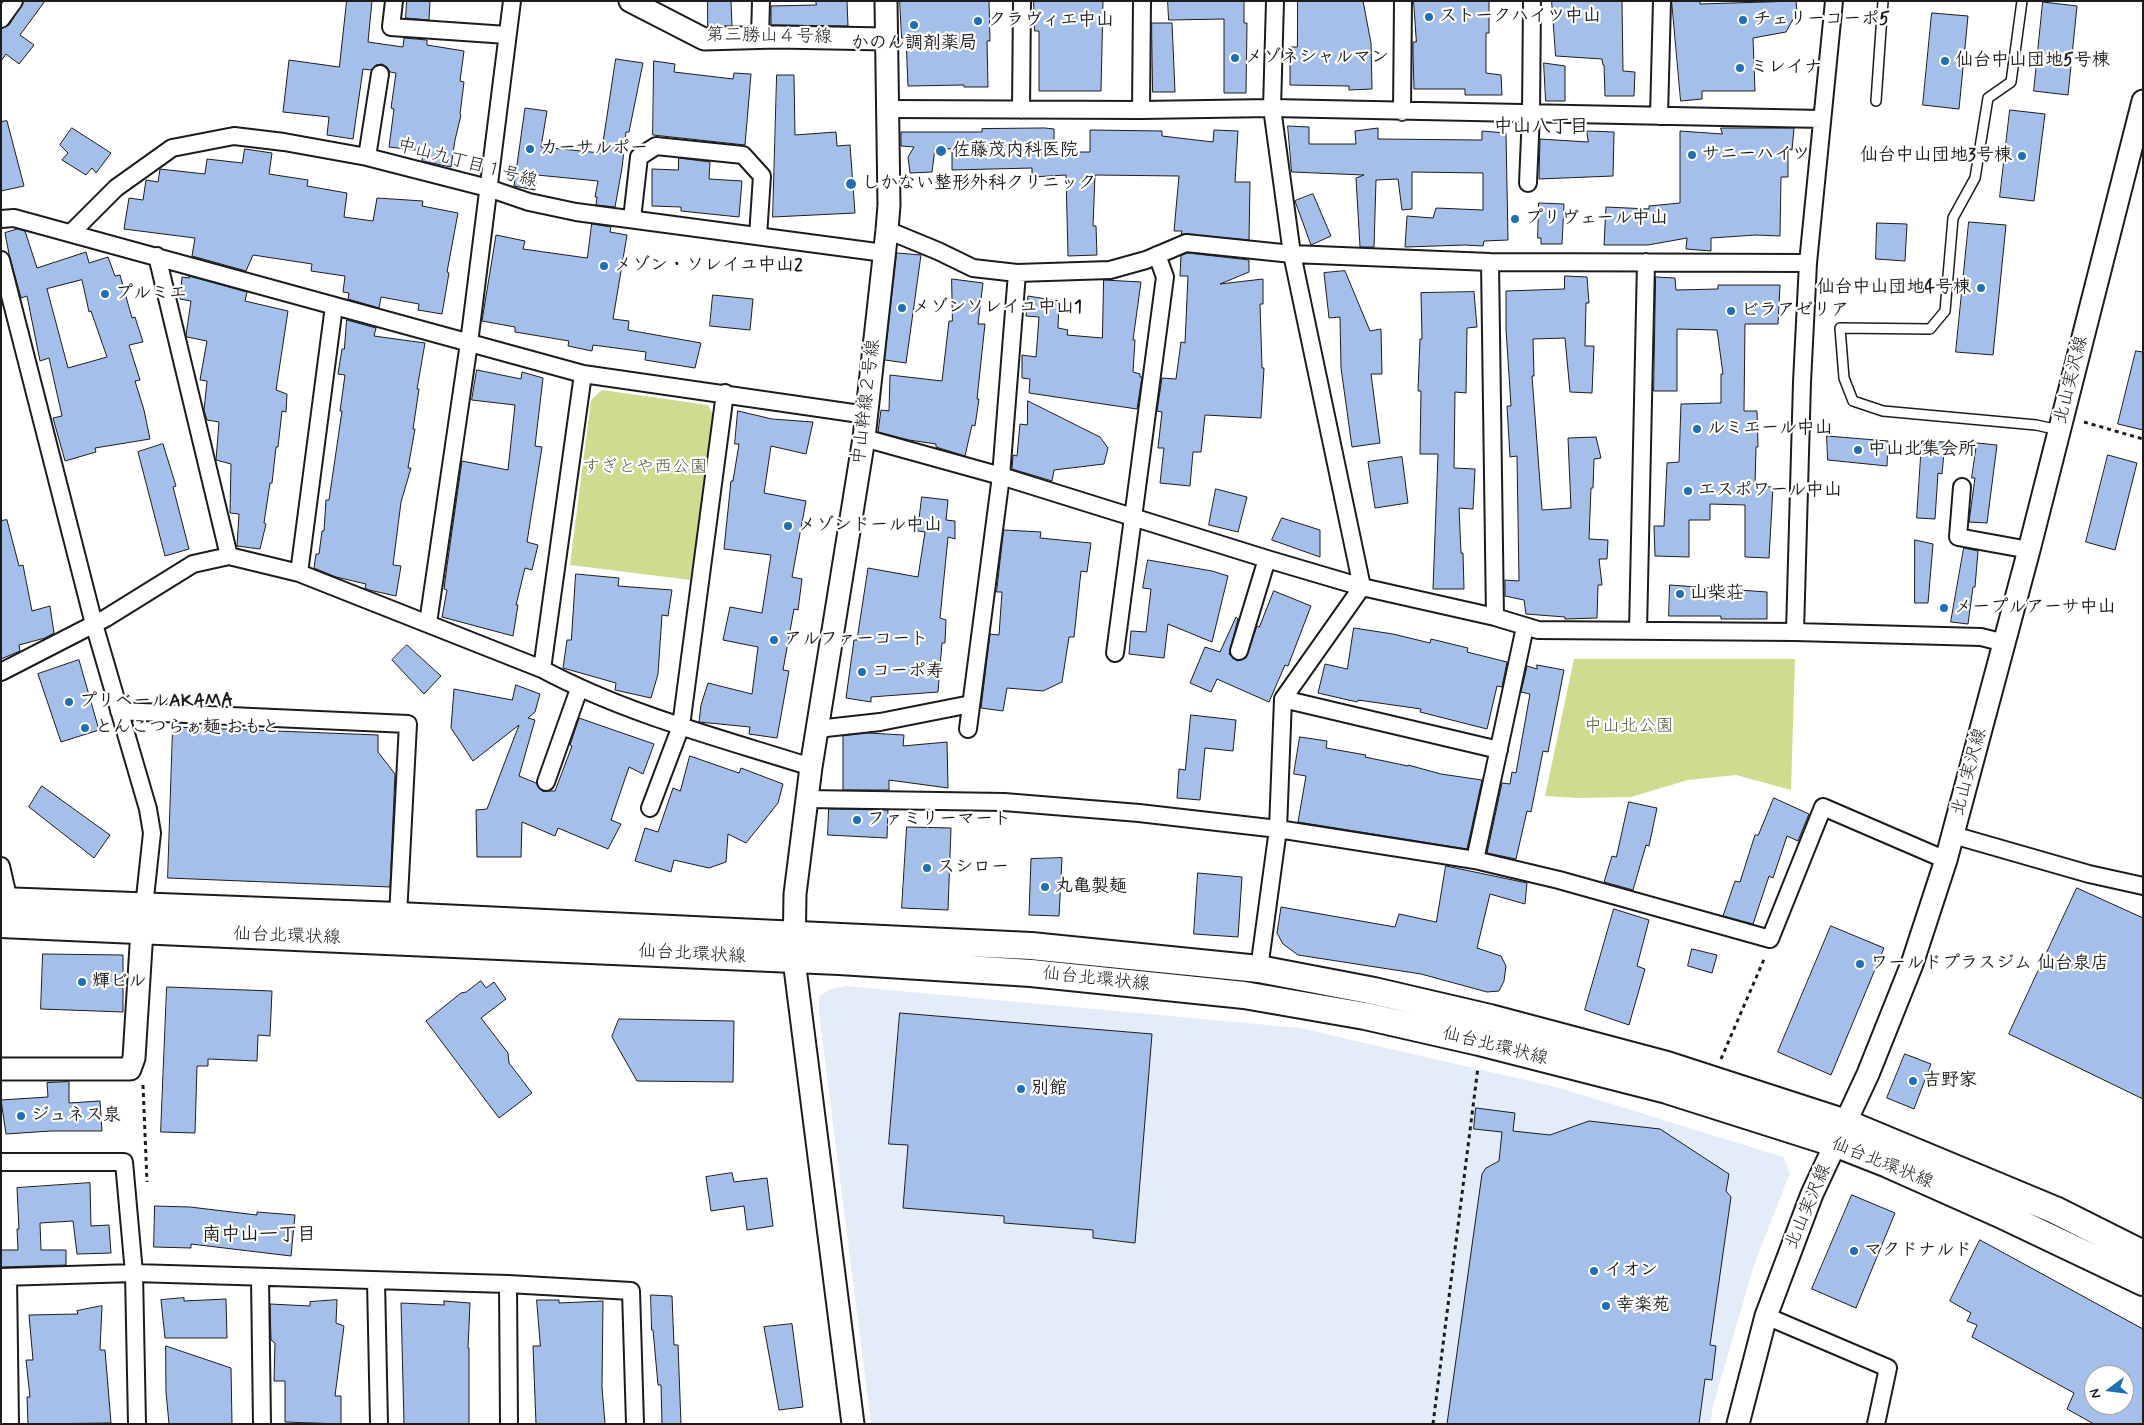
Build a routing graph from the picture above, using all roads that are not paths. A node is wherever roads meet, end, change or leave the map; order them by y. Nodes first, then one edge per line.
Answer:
1 (14, 1) edge
2 (394, 1) edge
3 (512, 1) edge
4 (630, 1) edge
5 (760, 1) edge
6 (886, 1) edge
7 (1022, 1) edge
8 (1142, 1) edge
9 (1276, 1) edge
10 (1403, 1) edge
11 (1532, 1) edge
12 (1662, 1) edge
13 (1834, 1) edge
14 (1883, 1) edge
15 (2022, 1) edge
16 (1, 20) edge
17 (507, 35) junction
18 (760, 38) junction
19 (886, 39) junction
20 (380, 74) dead end
21 (1876, 101) dead end
22 (2143, 101) edge
23 (1272, 108) junction
24 (887, 109) junction
25 (1021, 110) junction
26 (1141, 110) junction
27 (1402, 112) junction
28 (1531, 114) junction
29 (1659, 116) junction
30 (1822, 119) junction
31 (367, 157) junction
32 (1528, 183) dead end
33 (488, 188) junction
34 (1, 219) edge
35 (632, 219) junction
36 (888, 230) junction
37 (71, 233) junction
38 (758, 236) junction
39 (884, 253) junction
40 (1292, 254) junction
41 (157, 256) junction
42 (1157, 256) junction
43 (1, 260) edge
44 (1490, 262) junction
45 (1646, 262) junction
46 (1808, 263) junction
47 (1017, 273) junction
48 (334, 306) junction
49 (468, 343) junction
50 (582, 374) junction
51 (725, 394) junction
52 (867, 415) junction
53 (2060, 430) junction
54 (864, 438) junction
55 (1001, 476) junction
56 (1962, 486) dead end
57 (1132, 517) junction
58 (2029, 550) junction
59 (229, 556) junction
60 (1267, 559) junction
61 (299, 573) junction
62 (1362, 586) junction
63 (1495, 617) junction
64 (428, 623) junction
65 (94, 624) junction
66 (1525, 627) junction
67 (1638, 631) junction
68 (1795, 632) junction
69 (2005, 643) junction
70 (1239, 650) dead end
71 (1115, 653) dead end
72 (542, 669) junction
73 (1, 672) edge
74 (579, 689) junction
75 (1283, 699) junction
76 (971, 704) junction
77 (119, 711) junction
78 (681, 726) junction
79 (817, 729) junction
80 (968, 729) dead end
81 (1499, 750) junction
82 (811, 767) junction
83 (546, 782) dead end
84 (807, 799) junction
85 (650, 808) dead end
86 (1278, 829) junction
87 (1953, 835) junction
88 (1475, 860) junction
89 (1946, 860) junction
90 (1, 866) edge
91 (2143, 886) edge
92 (4, 908) edge
93 (398, 916) junction
94 (143, 919) junction
95 (794, 947) junction
96 (1259, 968) junction
97 (1, 1069) edge
98 (1841, 1134) junction
99 (1, 1162) edge
100 (2143, 1254) edge
101 (134, 1273) junction
102 (5, 1277) edge
103 (260, 1277) junction
104 (376, 1280) junction
105 (2143, 1282) edge
106 (508, 1284) junction
107 (1766, 1316) junction
108 (6, 1391) edge
109 (10, 1424) edge
110 (137, 1424) edge
111 (262, 1424) edge
112 (379, 1424) edge
113 (509, 1424) edge
114 (635, 1424) edge
115 (853, 1424) edge
116 (1738, 1424) edge
117 (1876, 1424) edge

1 - 16 street
2 - 17 street
3 - 17 street
4 - 18 street, 第三勝山４号線
5 - 18 street
6 - 19 street, 中山幹線２号線
7 - 25 street
8 - 26 street
9 - 23 street
10 - 27 street
11 - 28 street
12 - 29 street
13 - 30 street
14 - 21 lane
15 - 53 lane
17 - 33 street
18 - 19 street, 第三勝山４号線
19 - 24 street, 中山幹線２号線
20 - 31 street
22 - 53 street, 北山実沢線
23 - 26 street
23 - 27 street
23 - 40 street
24 - 25 street
24 - 36 street, 中山幹線２号線
25 - 26 street
27 - 28 street
28 - 29 street
28 - 32 street
29 - 30 street
30 - 46 street
31 - 33 street, 中山九丁目１号線
31 - 37 street, 中山九丁目１号線
33 - 35 street, 中山九丁目１号線
33 - 49 street
34 - 37 street
35 - 38 street, 中山九丁目１号線
35 - 38 street
36 - 39 street, 中山幹線２号線
36 - 47 street
37 - 41 street
38 - 39 street, 中山九丁目１号線
39 - 52 street, 中山幹線２号線
40 - 42 street
40 - 44 street
40 - 62 street
41 - 48 street
41 - 59 street
42 - 47 street
42 - 57 street
43 - 65 street
44 - 45 street
44 - 63 street
45 - 46 street
45 - 67 street
46 - 68 street
47 - 55 street
48 - 49 street
48 - 61 street
49 - 50 street
49 - 64 street
50 - 51 street
50 - 72 street
51 - 52 street
51 - 78 street
52 - 54 street, 中山幹線２号線
53 - 58 street, 北山実沢線
54 - 55 street
54 - 79 street, 中山幹線２号線
55 - 57 street
55 - 76 street
56 - 58 street
57 - 60 street
57 - 71 street
58 - 69 street, 北山実沢線
59 - 61 street
59 - 65 street
60 - 62 street
60 - 70 street
61 - 64 street
62 - 63 street
62 - 75 street
63 - 66 street
64 - 72 street
65 - 73 street
65 - 77 street
66 - 67 street
66 - 81 street
67 - 68 street
68 - 69 street
69 - 87 street, 北山実沢線
72 - 74 street
74 - 78 street
74 - 83 street
75 - 81 street
75 - 86 street
76 - 79 street
76 - 80 street
77 - 93 street
77 - 94 street
78 - 82 street
78 - 85 street
79 - 82 street, 中山幹線２号線
81 - 88 street
82 - 84 street, 中山幹線２号線
84 - 86 street
84 - 95 street, 中山幹線２号線
86 - 88 street
86 - 96 street
87 - 89 street, 北山実沢線
87 - 91 street
88 - 89 street
89 - 98 street, 北山実沢線
90 - 92 street
92 - 94 main road, 仙台北環状線
93 - 94 main road, 仙台北環状線
93 - 95 main road, 仙台北環状線
94 - 95 main road, 仙台北環状線
94 - 97 street
95 - 96 main road, 仙台北環状線
95 - 98 main road, 仙台北環状線
95 - 115 street, 中山幹線２号線
96 - 98 main road, 仙台北環状線
98 - 100 main road, 仙台北環状線
98 - 105 main road, 仙台北環状線
98 - 107 street, 北山実沢線
99 - 101 street
101 - 102 street
101 - 103 street
101 - 110 street
102 - 108 street
103 - 104 street
103 - 111 street
104 - 106 street
104 - 112 street
106 - 113 street
106 - 114 street
107 - 116 street, 北山実沢線
107 - 117 street
108 - 109 street

